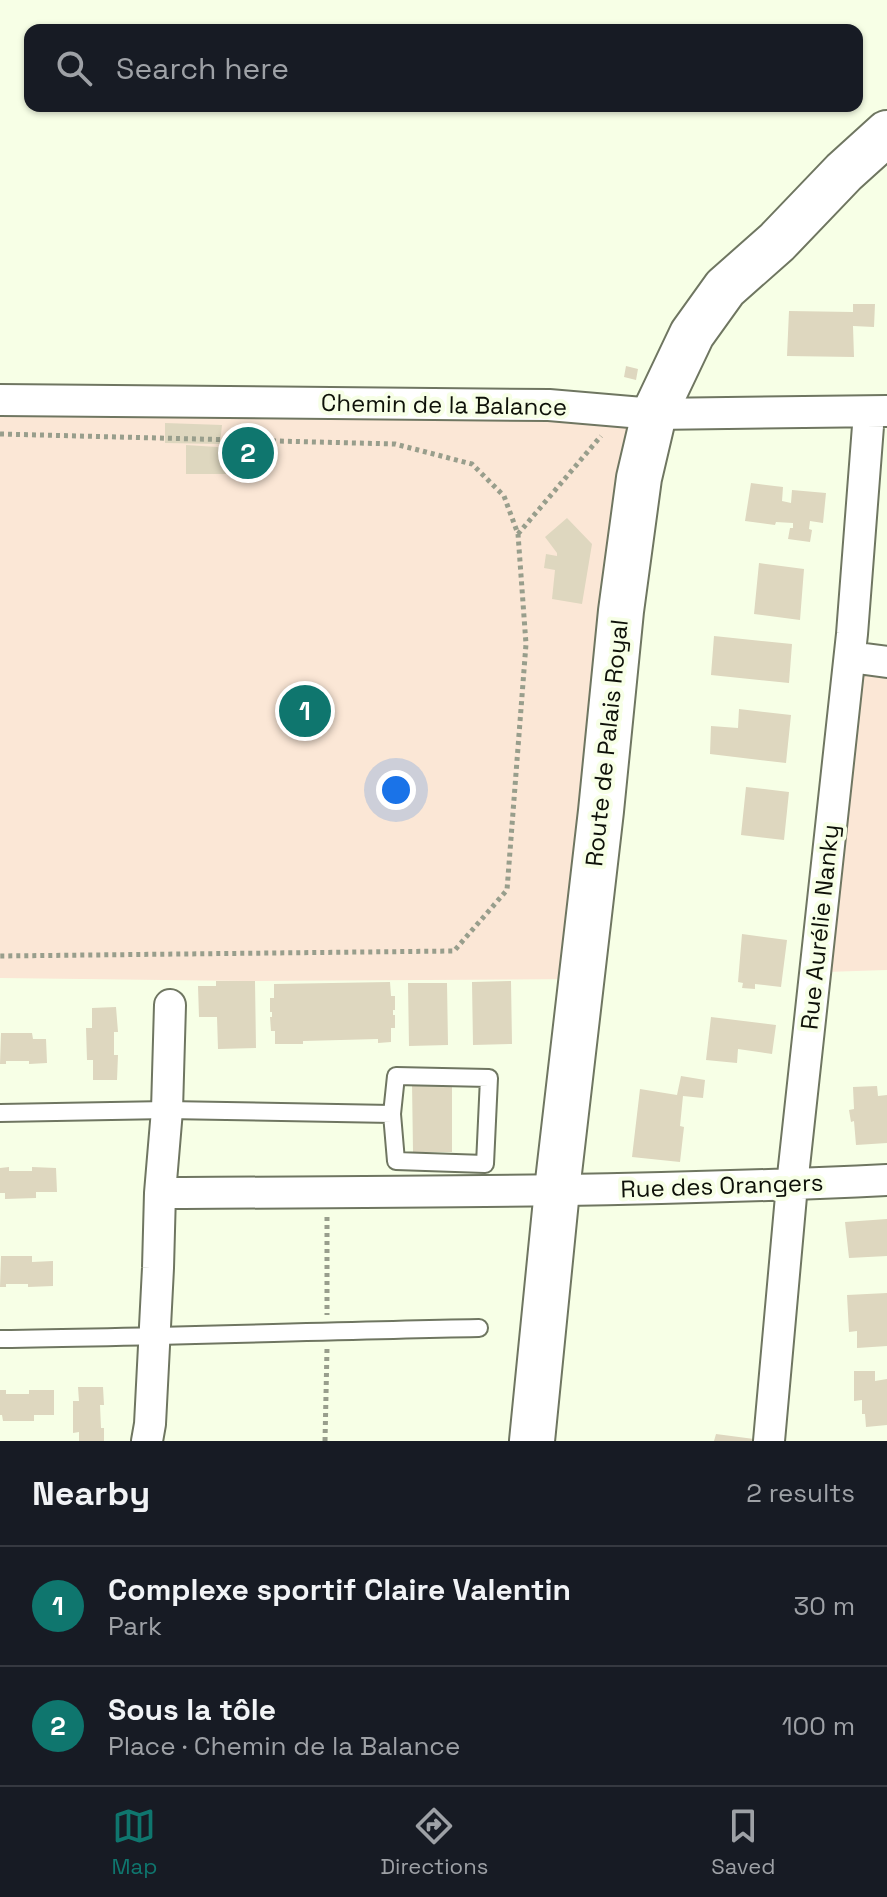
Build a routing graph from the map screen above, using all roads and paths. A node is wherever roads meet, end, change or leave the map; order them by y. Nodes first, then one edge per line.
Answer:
1 (887, 133) edge
2 (0, 400) edge
3 (638, 412) junction
4 (878, 412) edge
5 (0, 434) edge
6 (518, 534) junction
7 (850, 657) junction
8 (887, 662) edge
9 (0, 956) edge
10 (170, 1005) dead end
11 (167, 1110) junction
12 (0, 1113) edge
13 (392, 1114) junction
14 (887, 1180) edge
15 (792, 1185) junction
16 (557, 1190) junction
17 (160, 1193) junction
18 (479, 1328) dead end
19 (155, 1337) junction
20 (0, 1339) edge
21 (147, 1441) edge
22 (532, 1441) edge
23 (769, 1441) edge

1 - 3 main road, Route de Palais Royal
2 - 3 street, Chemin de la Balance
3 - 4 street, Chemin de la Balance
3 - 6 path
3 - 16 main road, Route de Palais Royal
4 - 7 street, Rue Aurélie Nanky
5 - 6 path
6 - 9 path
7 - 8 street
7 - 15 street, Rue Aurélie Nanky
10 - 11 street
11 - 12 lane
11 - 13 lane
11 - 17 street
13 - 13 lane
14 - 15 street, Rue des Orangers
15 - 16 street, Rue des Orangers
15 - 23 street, Rue Aurélie Nanky
16 - 17 street, Rue des Orangers
16 - 22 main road, Route de Palais Royal
17 - 19 street
18 - 19 lane
19 - 20 lane
19 - 21 street

